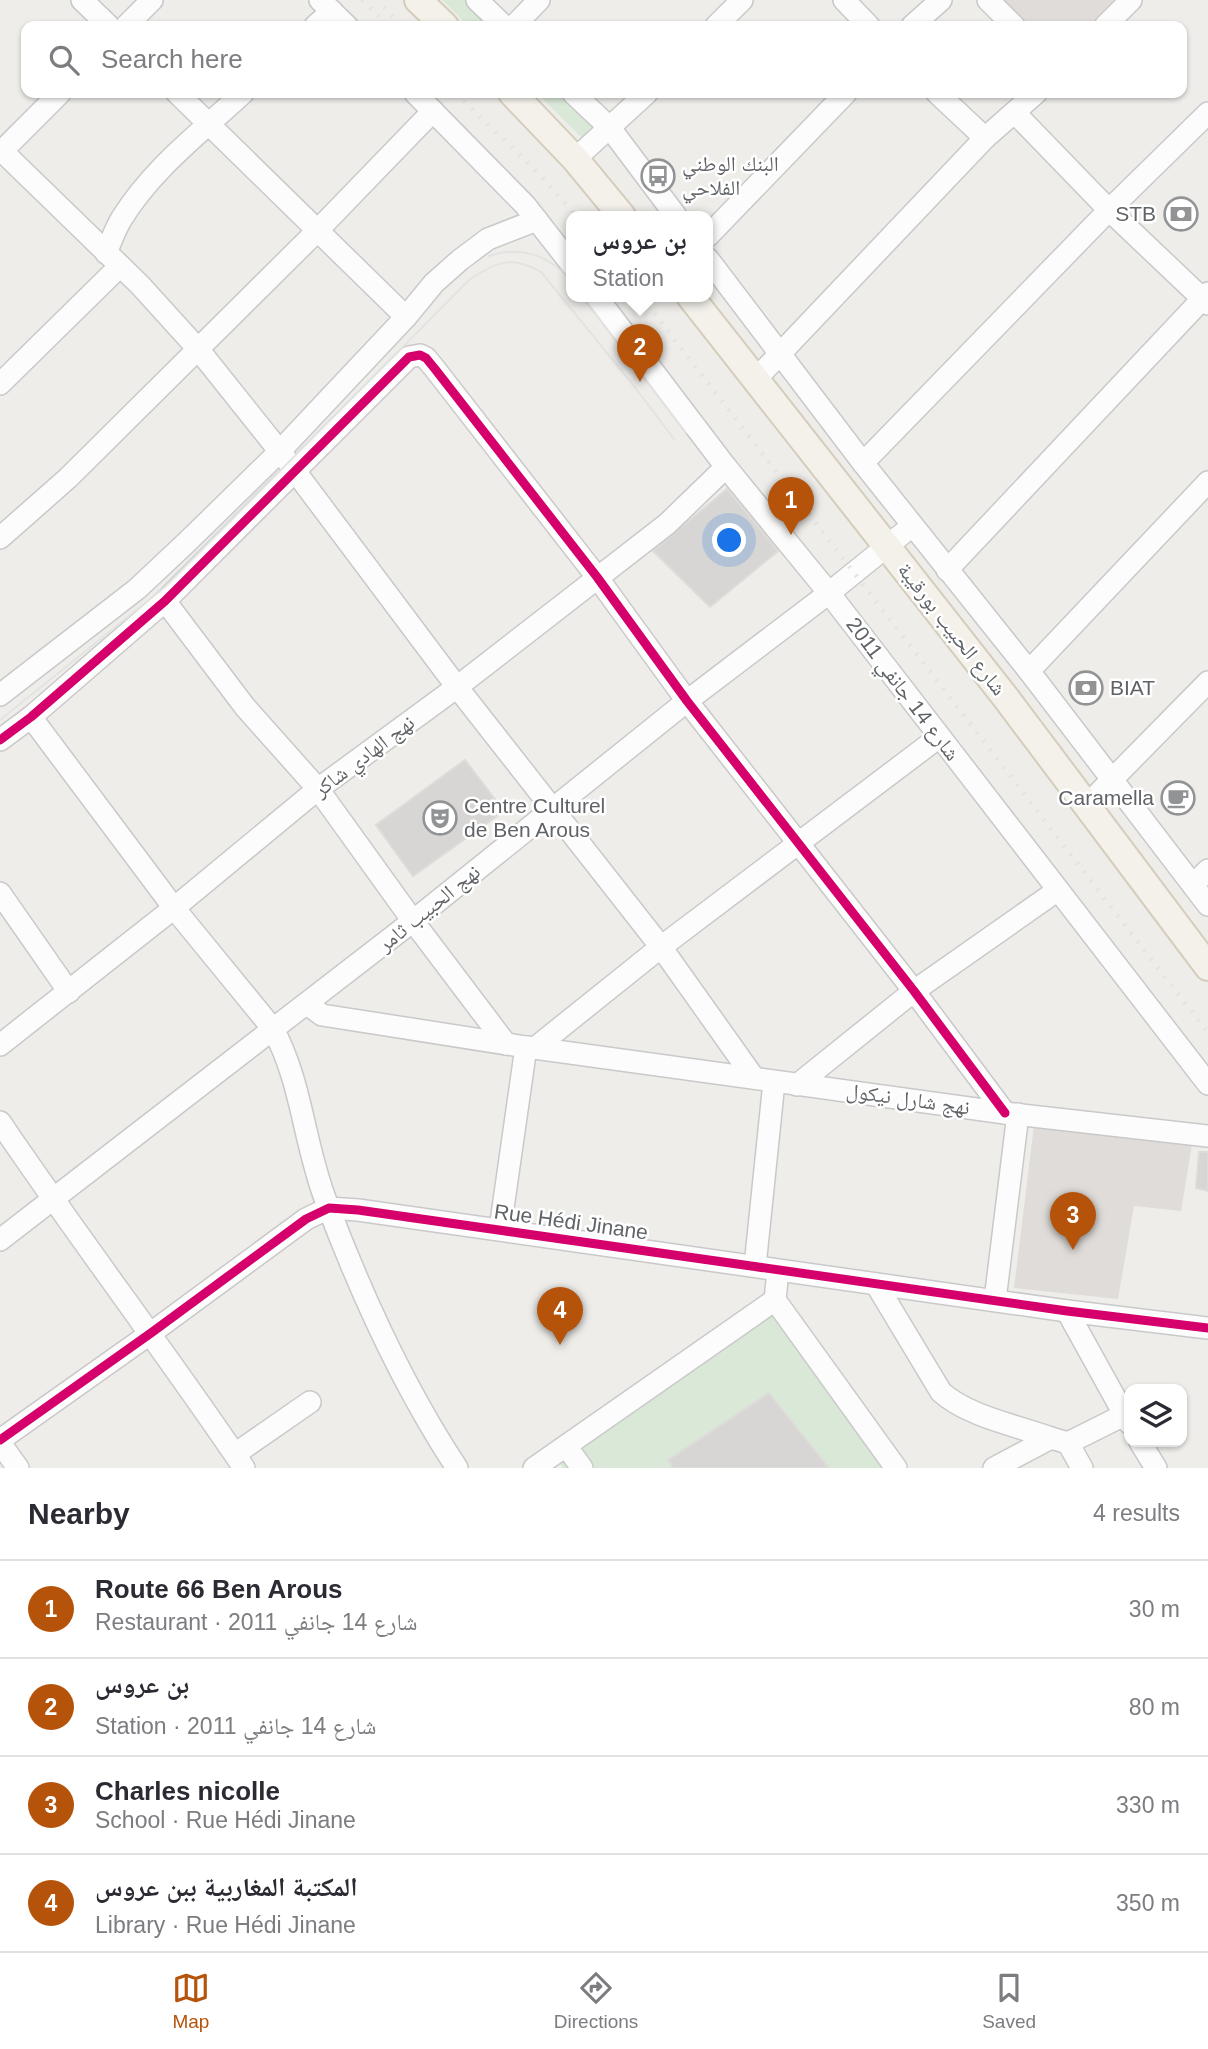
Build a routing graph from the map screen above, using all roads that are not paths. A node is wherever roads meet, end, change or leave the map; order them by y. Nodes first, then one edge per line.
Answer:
1 (82, 0) edge
2 (152, 0) edge
3 (418, 0) edge
4 (477, 0) edge
5 (539, 0) edge
6 (742, 0) edge
7 (844, 0) edge
8 (941, 0) edge
9 (988, 0) edge
10 (1131, 0) edge
11 (326, 5) edge
12 (104, 21) edge
13 (131, 21) edge
14 (318, 21) edge
15 (342, 21) edge
16 (440, 21) edge
17 (499, 21) edge
18 (519, 21) edge
19 (721, 21) edge
20 (864, 21) edge
21 (918, 21) edge
22 (1009, 21) edge
23 (1110, 21) edge
24 (55, 98) edge
25 (182, 98) edge
26 (238, 98) edge
27 (420, 98) edge
28 (517, 98) edge
29 (578, 98) edge
30 (642, 98) edge
31 (841, 98) edge
32 (942, 98) edge
33 (1031, 98) edge
34 (433, 111) junction
35 (1015, 113) junction
36 (1208, 113) edge
37 (209, 124) junction
38 (610, 128) junction
39 (985, 138) junction
40 (1, 150) edge
41 (575, 159) junction
42 (618, 211) edge
43 (672, 211) edge
44 (1109, 211) junction
45 (537, 220) junction
46 (317, 231) junction
47 (713, 231) edge
48 (566, 257) edge
49 (113, 260) junction
50 (713, 265) edge
51 (1206, 299) edge
52 (601, 302) edge
53 (695, 302) edge
54 (407, 317) junction
55 (198, 349) junction
56 (781, 352) junction
57 (755, 380) junction
58 (0, 384) edge
59 (278, 453) junction
60 (863, 463) junction
61 (726, 467) junction
62 (295, 474) junction
63 (1208, 482) edge
64 (912, 526) junction
65 (0, 538) edge
66 (888, 547) junction
67 (947, 570) junction
68 (597, 578) junction
69 (829, 593) junction
70 (165, 601) junction
71 (1029, 671) junction
72 (1208, 682) edge
73 (457, 687) junction
74 (3, 688) edge
75 (687, 701) junction
76 (31, 717) junction
77 (939, 737) junction
78 (0, 740) edge
79 (1113, 778) junction
80 (318, 789) junction
81 (1087, 805) junction
82 (554, 807) junction
83 (799, 844) junction
84 (1201, 878) edge
85 (1058, 890) junction
86 (0, 893) edge
87 (1208, 905) edge
88 (174, 908) junction
89 (414, 921) junction
90 (661, 947) junction
91 (1208, 967) edge
92 (914, 991) junction
93 (69, 992) junction
94 (307, 1004) junction
95 (273, 1029) junction
96 (0, 1045) edge
97 (522, 1046) junction
98 (764, 1080) junction
99 (1208, 1084) edge
100 (797, 1085) junction
101 (1011, 1113) junction
102 (0, 1122) edge
103 (1208, 1136) edge
104 (52, 1199) junction
105 (329, 1208) junction
106 (500, 1230) junction
107 (0, 1240) edge
108 (755, 1266) junction
109 (778, 1270) junction
110 (876, 1284) junction
111 (775, 1300) junction
112 (995, 1300) junction
113 (1067, 1311) junction
114 (1208, 1328) edge
115 (151, 1333) junction
116 (310, 1402) dead end
117 (1124, 1414) edge
118 (1124, 1420) edge
119 (0, 1441) edge
120 (1059, 1441) junction
121 (566, 1446) junction
122 (1143, 1447) edge
123 (239, 1461) edge
124 (18, 1468) edge
125 (457, 1468) edge
126 (534, 1468) edge
127 (582, 1468) edge
128 (896, 1468) edge
129 (994, 1468) edge
130 (1082, 1468) edge
131 (1156, 1468) edge

1 - 12 street
2 - 13 street
3 - 16 main road
4 - 17 street
5 - 18 street
6 - 19 street
7 - 20 street
8 - 21 street
9 - 22 street
10 - 23 street
11 - 14 street
11 - 15 street
24 - 40 street
25 - 37 street
26 - 37 street
27 - 34 street
28 - 41 main road
29 - 38 street
30 - 38 street
31 - 47 street
32 - 39 street
33 - 35 street
34 - 45 street
34 - 46 street
35 - 39 street
35 - 44 street
36 - 44 street
37 - 46 street
37 - 49 street
38 - 41 street
38 - 43 street
39 - 56 street
40 - 49 street
41 - 42 main road
44 - 51 street
44 - 60 street
45 - 48 street
45 - 54 street
46 - 54 street
46 - 55 street
49 - 55 street
49 - 58 street
50 - 56 street
51 - 67 street
52 - 61 street, شارع 14 جانفي 2011
53 - 57 main road, شارع الحبيب بورقيبة
54 - 59 street
55 - 59 street
55 - 65 street
56 - 57 street
56 - 60 street
57 - 66 main road, شارع الحبيب بورقيبة
59 - 62 street
59 - 74 street
60 - 64 street
61 - 68 street, نهج الهادي شاكر
61 - 69 street, شارع 14 جانفي 2011
62 - 68 street
62 - 70 street
62 - 73 street
63 - 71 street
64 - 66 street, نهج الحبيب ثامر
64 - 67 street
66 - 69 street, نهج الحبيب ثامر
66 - 81 main road, شارع الحبيب بورقيبة
67 - 71 street
68 - 73 street, نهج الهادي شاكر
68 - 75 street
69 - 75 street, نهج الحبيب ثامر
69 - 77 street, شارع 14 جانفي 2011
70 - 76 street
70 - 80 street
71 - 79 street
72 - 79 street
73 - 80 street, نهج الهادي شاكر
73 - 82 street
75 - 82 street, نهج الحبيب ثامر
75 - 83 street
76 - 78 street
76 - 88 street
77 - 83 street
77 - 85 street, شارع 14 جانفي 2011
79 - 81 street
79 - 84 street
80 - 88 street, نهج الهادي شاكر
80 - 89 street
81 - 91 main road, شارع الحبيب بورقيبة
82 - 89 street, نهج الحبيب ثامر
82 - 90 street
83 - 90 street
83 - 92 street
84 - 87 street
85 - 92 street
85 - 99 street, شارع 14 جانفي 2011
86 - 93 street
88 - 93 street, نهج الهادي شاكر
88 - 95 street
89 - 94 street, نهج الحبيب ثامر
89 - 97 street
90 - 97 street
90 - 98 street
92 - 100 street
92 - 101 street
93 - 96 street, نهج الهادي شاكر
94 - 95 street, نهج الحبيب ثامر
94 - 97 street, نهج شارل نيكول
95 - 104 street, نهج الحبيب ثامر
95 - 105 street
97 - 98 street, نهج شارل نيكول
97 - 106 street
98 - 100 street, نهج شارل نيكول
98 - 108 street
100 - 101 street, نهج شارل نيكول
101 - 103 street, نهج شارل نيكول
101 - 112 street
102 - 104 street
104 - 107 street, نهج الحبيب ثامر
104 - 115 street
105 - 106 street, Rue Hédi Jinane
105 - 115 street
105 - 125 street
106 - 108 street, Rue Hédi Jinane
108 - 109 street, Rue Hédi Jinane
109 - 110 street, Rue Hédi Jinane
109 - 111 street
110 - 112 street, Rue Hédi Jinane
110 - 120 street
111 - 121 street
111 - 128 street
112 - 113 street, Rue Hédi Jinane
113 - 114 street, Rue Hédi Jinane
113 - 117 street
115 - 119 street
115 - 123 street
116 - 123 street
118 - 120 street
119 - 124 street
120 - 129 street
120 - 130 street
121 - 126 street
121 - 127 street
122 - 131 street

